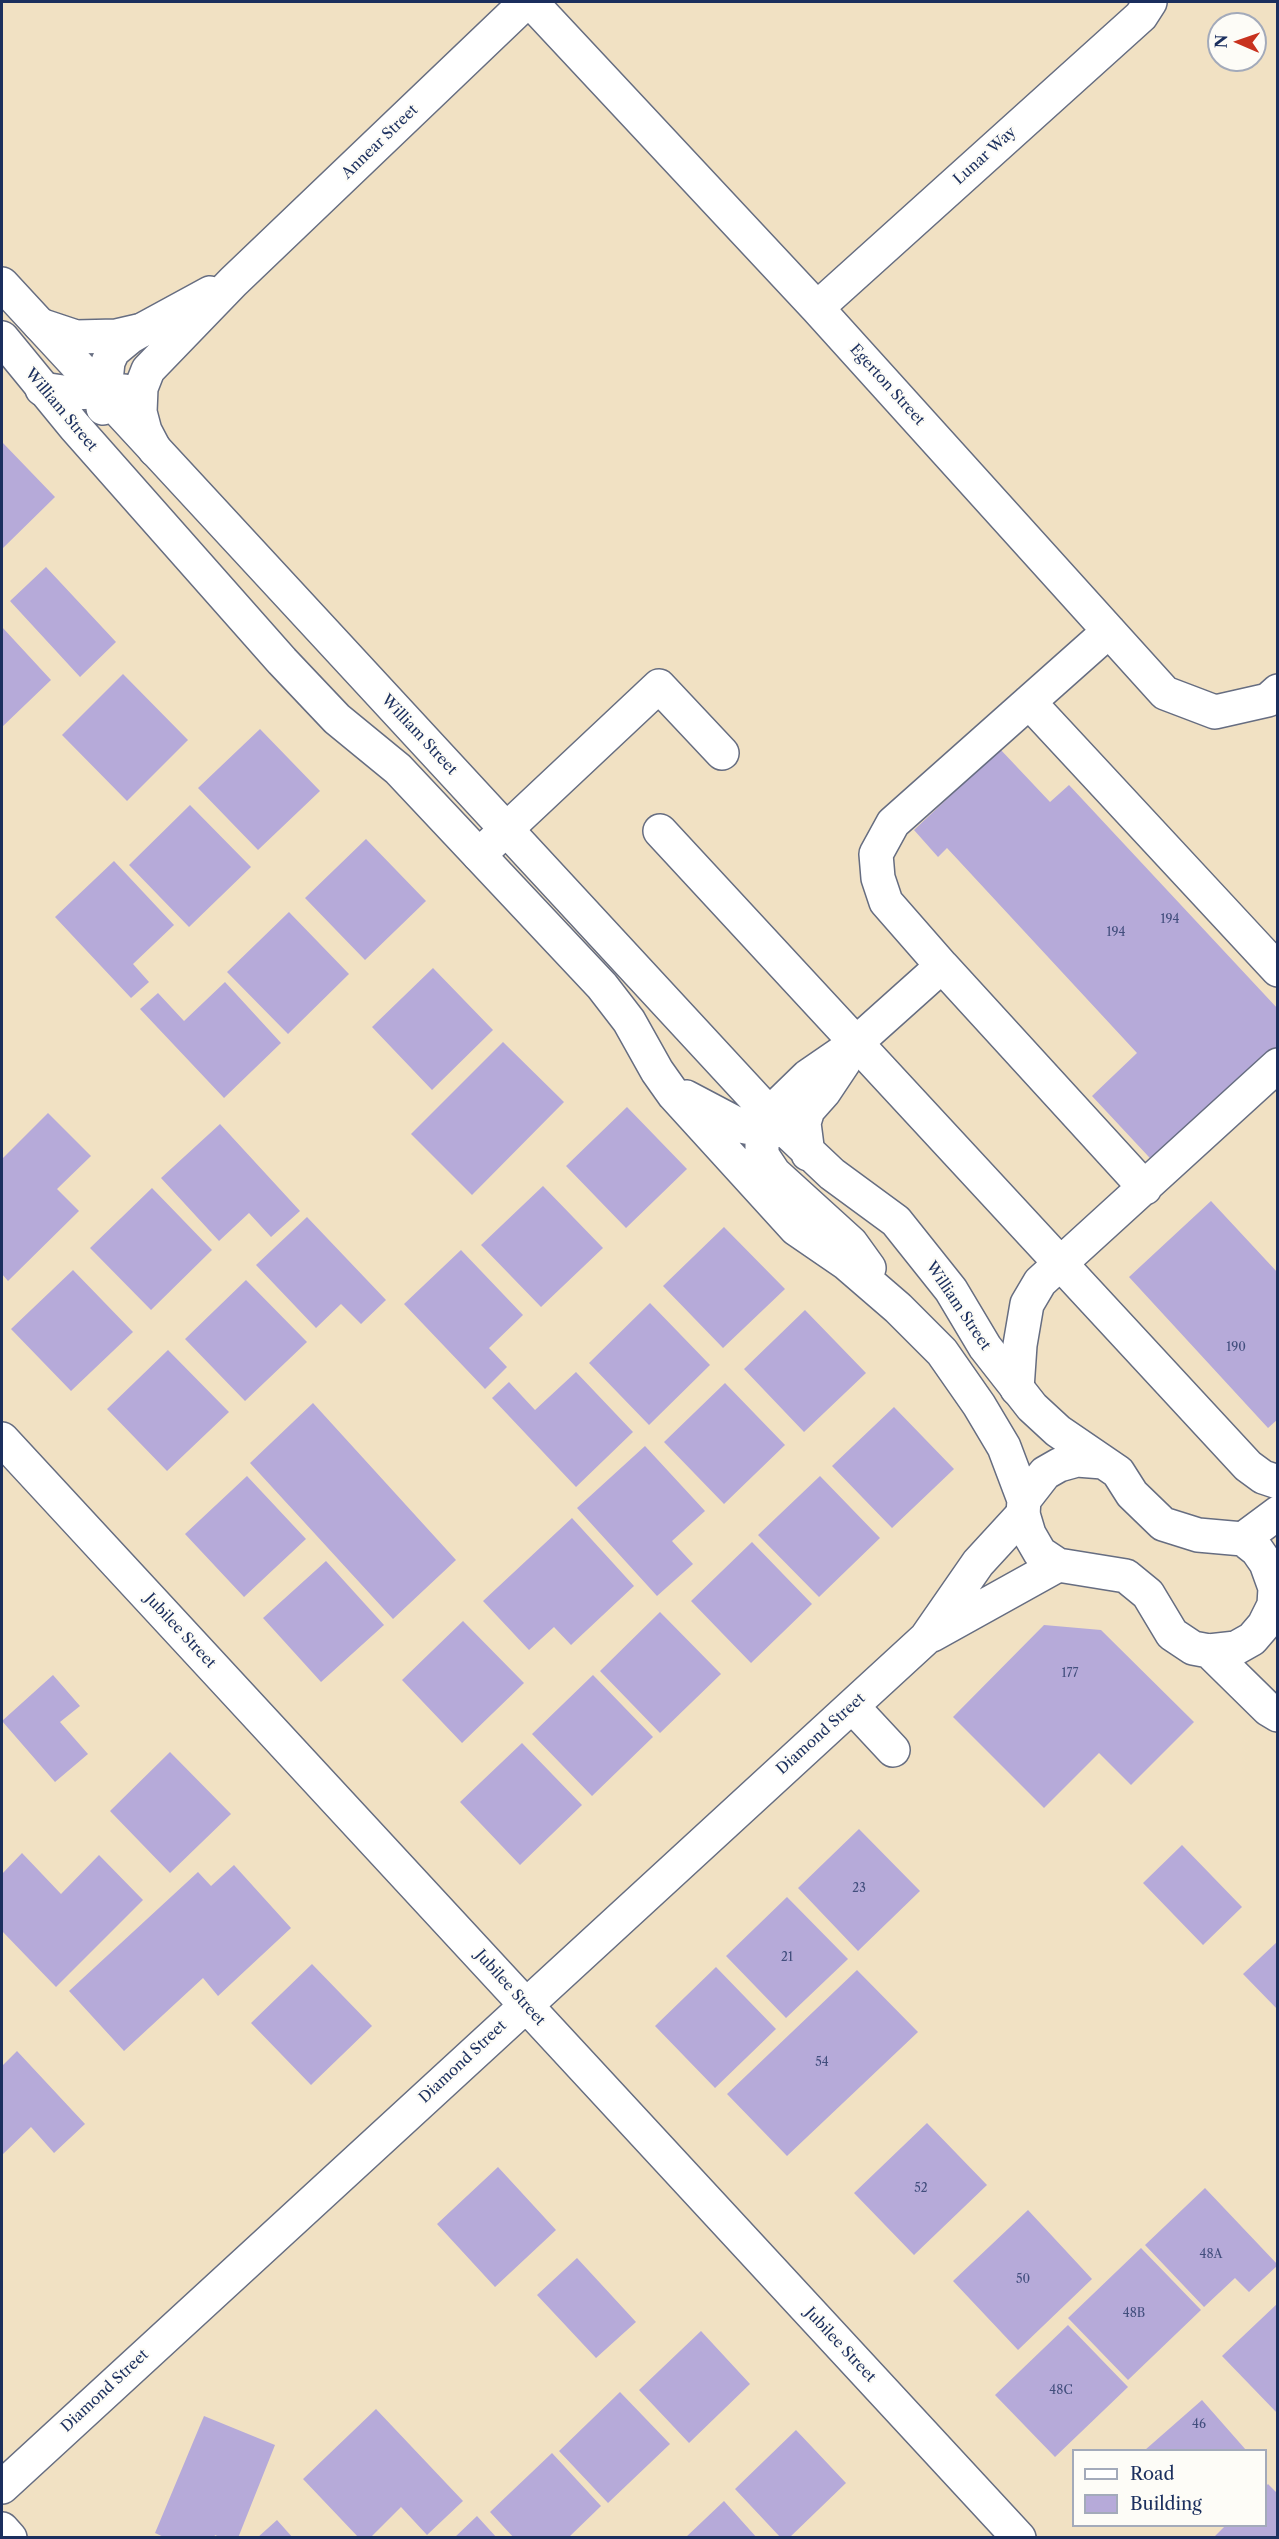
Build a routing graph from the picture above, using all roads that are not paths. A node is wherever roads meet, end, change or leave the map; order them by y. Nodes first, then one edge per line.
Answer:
1 (526, 2) edge
2 (531, 2) edge
3 (1150, 2) edge
4 (233, 282) junction
5 (2, 284) edge
6 (817, 308) junction
7 (40, 326) junction
8 (142, 330) junction
9 (2, 338) edge
10 (143, 384) junction
11 (42, 389) junction
12 (103, 393) junction
13 (155, 450) junction
14 (1109, 631) junction
15 (290, 668) junction
16 (1273, 695) edge
17 (1029, 702) junction
18 (722, 753) dead end
19 (506, 829) junction
20 (660, 831) dead end
21 (479, 855) junction
22 (942, 966) junction
23 (1278, 970) edge
24 (856, 1043) junction
25 (1278, 1065) edge
26 (657, 1071) junction
27 (735, 1076) junction
28 (808, 1076) junction
29 (787, 1131) junction
30 (1145, 1188) junction
31 (1050, 1273) junction
32 (888, 1300) junction
33 (1017, 1389) junction
34 (2, 1439) edge
35 (1103, 1462) junction
36 (1278, 1482) edge
37 (1023, 1507) junction
38 (1278, 1513) edge
39 (1243, 1539) junction
40 (1058, 1564) junction
41 (1276, 1598) edge
42 (926, 1638) junction
43 (1209, 1651) junction
44 (852, 1706) junction
45 (1278, 1715) edge
46 (893, 1750) dead end
47 (525, 2005) junction
48 (2, 2487) edge
49 (2, 2529) edge
50 (10, 2538) edge
51 (1019, 2538) edge

1 - 4 street, Annear Street
2 - 6 street, Egerton Street
3 - 6 street, Lunar Way
4 - 8 street, Annear Street
4 - 10 street, Annear Street
5 - 7 street, William Street
6 - 14 street, Egerton Street
7 - 8 street, Annear Street
7 - 12 street, William Street
8 - 12 street, William Street
9 - 11 street, William Street
10 - 12 street
10 - 13 street, Annear Street
11 - 12 street
11 - 15 street, William Street
12 - 13 street, William Street
12 - 15 street, William Street
13 - 19 street, William Street
14 - 16 street, Egerton Street
14 - 17 street
15 - 21 street, William Street
17 - 22 street
17 - 23 street
18 - 19 street
19 - 21 street
19 - 27 street, William Street
20 - 24 street
21 - 26 street, William Street
22 - 24 street
22 - 30 street
24 - 28 street
24 - 29 street, William Street
24 - 31 street
25 - 30 street
26 - 29 street, William Street
26 - 32 street, William Street
27 - 28 street
27 - 29 street, William Street
28 - 29 street
29 - 32 street, William Street
29 - 33 street, William Street
30 - 31 street
31 - 33 street
31 - 36 street
32 - 37 street, William Street
33 - 35 street, William Street
34 - 47 street, Jubilee Street
35 - 37 street
35 - 39 street, William Street
37 - 40 street, William Street
37 - 42 street, Diamond Street
38 - 39 street
39 - 41 street, William Street
40 - 42 street, Diamond Street
40 - 43 street, William Street
41 - 43 street, William Street
42 - 44 street, Diamond Street
43 - 45 street, William Street
44 - 46 street
44 - 47 street, Diamond Street
47 - 48 street, Diamond Street
47 - 51 street, Jubilee Street
49 - 50 street

